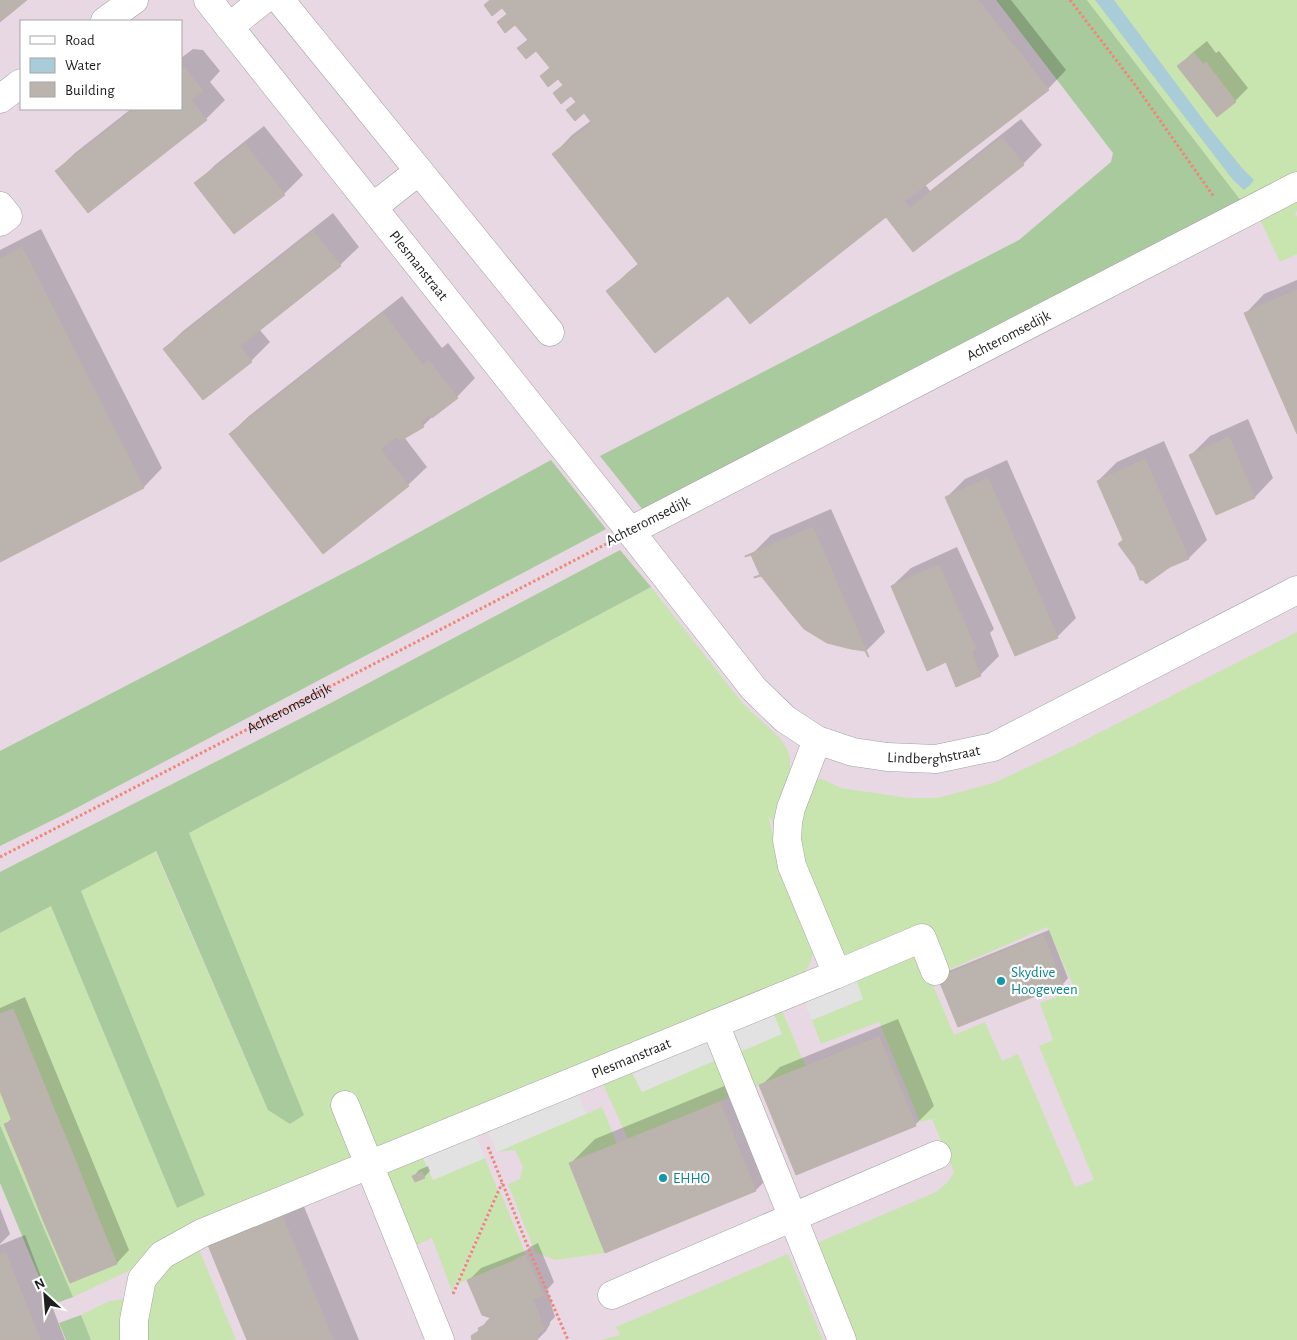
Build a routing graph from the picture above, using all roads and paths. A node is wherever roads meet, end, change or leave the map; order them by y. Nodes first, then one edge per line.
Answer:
1 (134, 0) edge
2 (208, 0) edge
3 (263, 0) edge
4 (280, 0) edge
5 (1070, 0) edge
6 (106, 20) edge
7 (229, 27) junction
8 (20, 84) edge
9 (0, 99) edge
10 (419, 171) junction
11 (1297, 186) edge
12 (0, 206) edge
13 (373, 207) junction
14 (1230, 220) junction
15 (0, 222) edge
16 (550, 332) dead end
17 (630, 531) junction
18 (1297, 590) edge
19 (817, 740) junction
20 (0, 857) edge
21 (935, 971) dead end
22 (837, 974) junction
23 (715, 1024) junction
24 (346, 1105) dead end
25 (477, 1121) junction
26 (937, 1155) dead end
27 (369, 1165) junction
28 (502, 1183) junction
29 (793, 1217) junction
30 (612, 1295) dead end
31 (438, 1335) edge
32 (134, 1340) edge
33 (568, 1340) edge
34 (842, 1340) edge

1 - 6 street
2 - 7 street, Plesmanstraat
3 - 7 street
4 - 10 street
5 - 14 path
7 - 13 street, Plesmanstraat
8 - 9 street
10 - 13 street
10 - 16 street
11 - 14 street, Achteromsedijk
12 - 15 street
13 - 17 street, Plesmanstraat
14 - 17 street, Achteromsedijk
17 - 19 street, Lindberghstraat
17 - 20 path, Achteromsedijk
18 - 19 street, Lindberghstraat
19 - 22 street
21 - 22 street, Plesmanstraat
22 - 23 street, Plesmanstraat
23 - 25 street, Plesmanstraat
23 - 29 street
24 - 27 street
25 - 27 street, Plesmanstraat
25 - 28 path
26 - 29 street
27 - 31 street
27 - 32 street, Plesmanstraat
28 - 31 path
28 - 33 path
29 - 30 street
29 - 34 street

